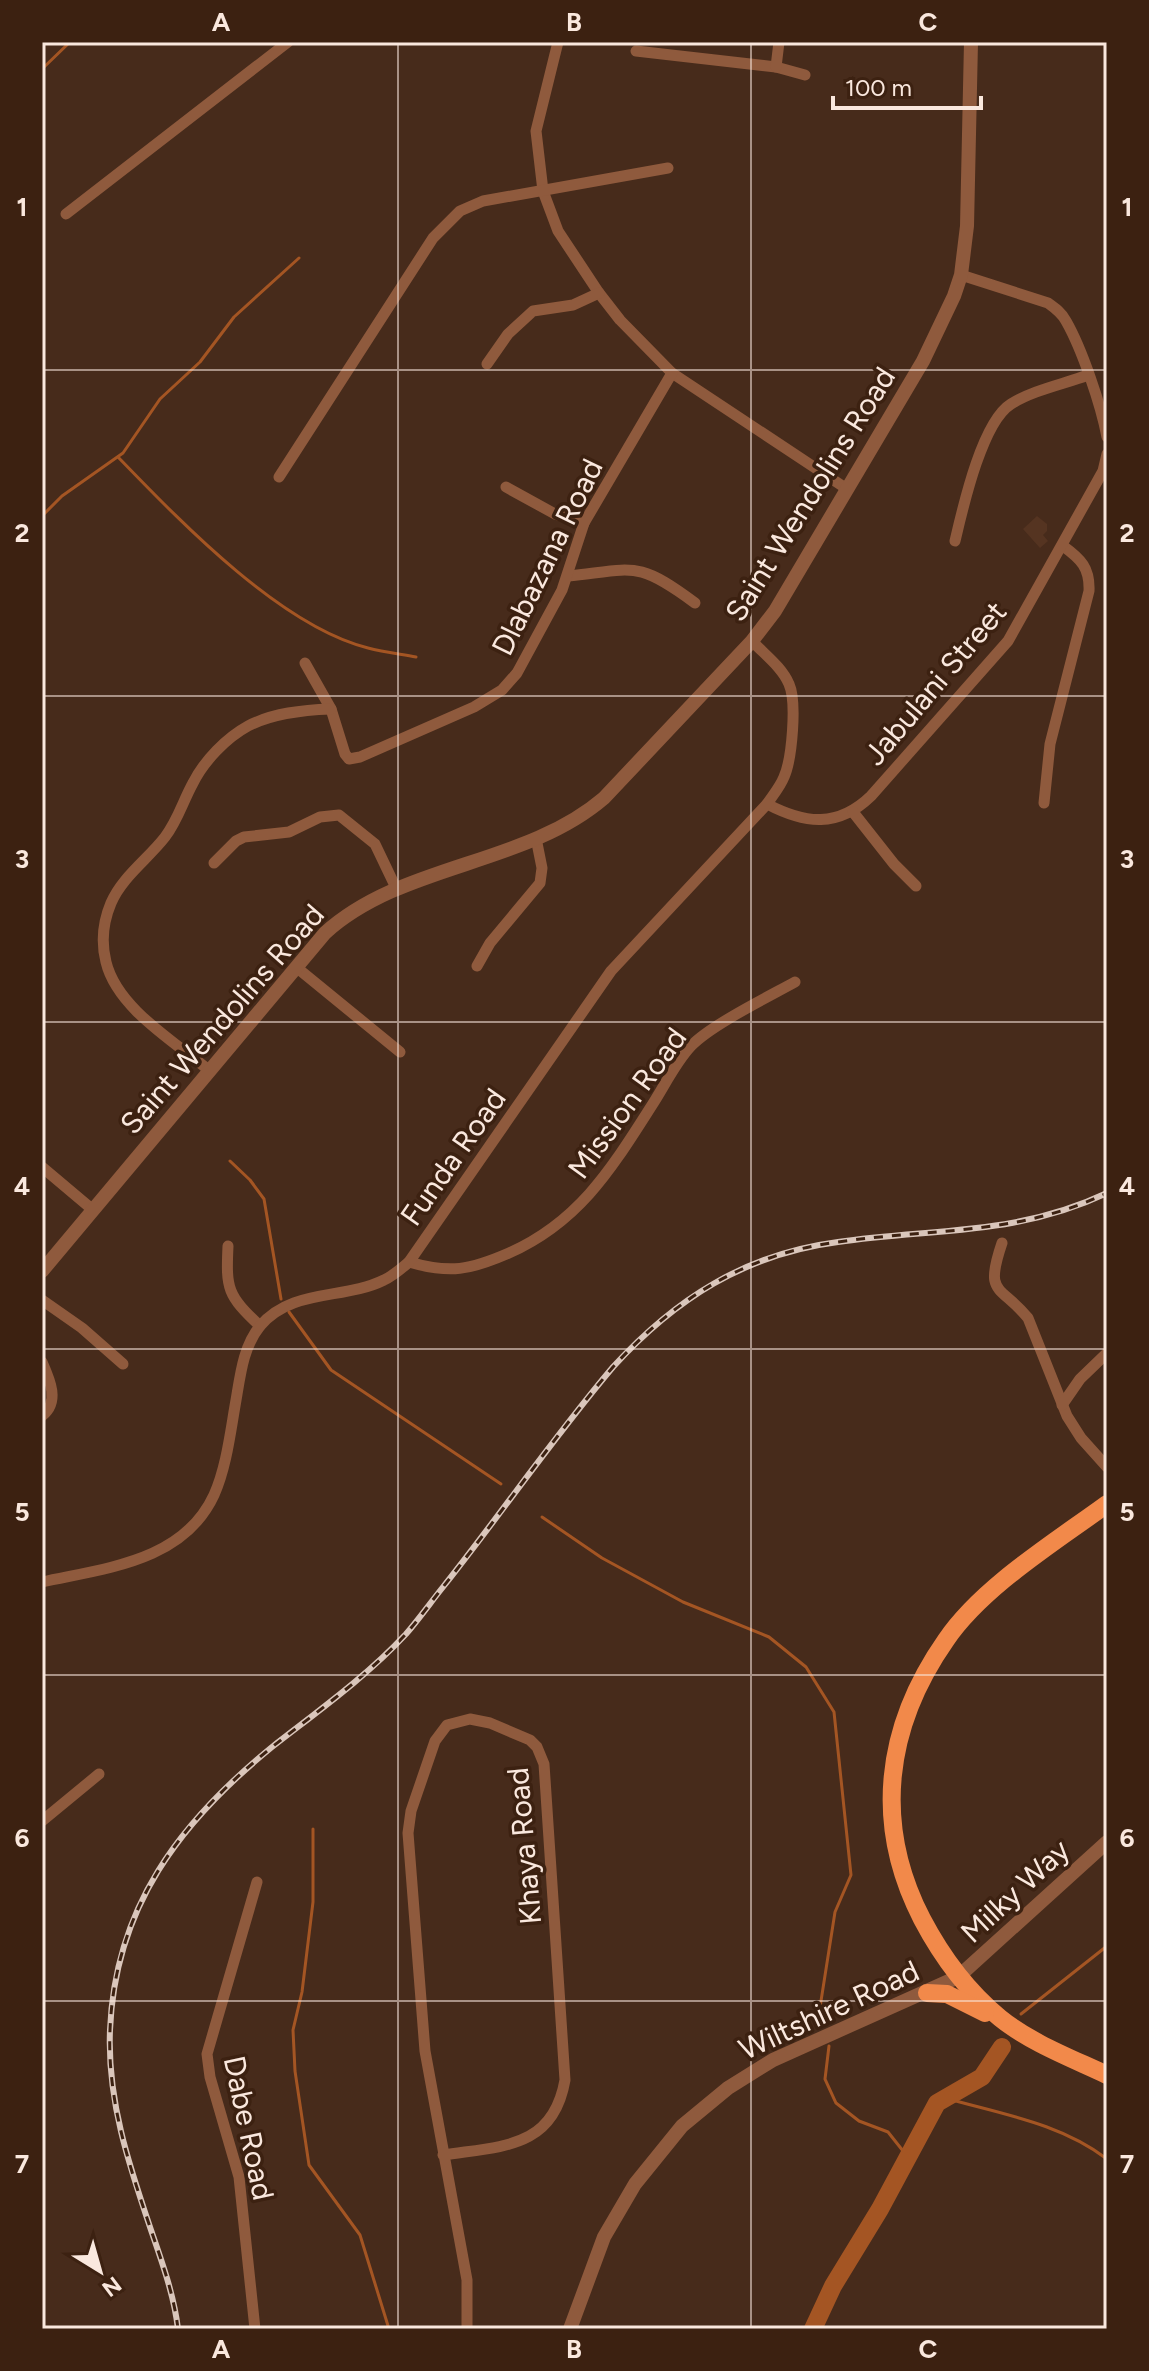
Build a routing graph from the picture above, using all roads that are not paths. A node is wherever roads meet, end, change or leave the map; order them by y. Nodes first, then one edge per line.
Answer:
1 (288, 42) edge
2 (558, 42) edge
3 (779, 42) edge
4 (971, 42) edge
5 (636, 51) dead end
6 (776, 67) junction
7 (805, 75) dead end
8 (668, 168) dead end
9 (543, 191) junction
10 (66, 214) dead end
11 (961, 275) junction
12 (599, 293) junction
13 (487, 364) dead end
14 (672, 373) junction
15 (1088, 375) junction
16 (1107, 437) edge
17 (1107, 454) edge
18 (279, 477) dead end
19 (506, 487) dead end
20 (847, 489) junction
21 (584, 523) junction
22 (955, 541) dead end
23 (1063, 546) junction
24 (568, 576) junction
25 (695, 603) dead end
26 (752, 641) junction
27 (305, 663) dead end
28 (331, 709) junction
29 (1044, 803) dead end
30 (767, 804) junction
31 (853, 812) junction
32 (536, 838) junction
33 (214, 863) dead end
34 (916, 886) dead end
35 (397, 890) junction
36 (477, 966) dead end
37 (296, 967) junction
38 (795, 982) dead end
39 (400, 1052) dead end
40 (210, 1071) junction
41 (42, 1167) edge
42 (93, 1210) junction
43 (1002, 1243) dead end
44 (228, 1246) dead end
45 (409, 1262) junction
46 (42, 1271) edge
47 (42, 1300) edge
48 (260, 1326) junction
49 (1107, 1353) edge
50 (42, 1362) edge
51 (123, 1364) dead end
52 (1062, 1405) junction
53 (42, 1416) edge
54 (1107, 1467) edge
55 (1107, 1504) edge
56 (42, 1582) edge
57 (99, 1774) dead end
58 (42, 1821) edge
59 (1107, 1842) edge
60 (255, 1888) dead end
61 (958, 1977) junction
62 (927, 1993) junction
63 (1002, 2020) junction
64 (1107, 2075) edge
65 (443, 2155) junction
66 (255, 2329) edge
67 (467, 2329) edge
68 (570, 2329) edge

1 - 10 street
2 - 9 street
3 - 6 street
4 - 11 street, Saint Wendolins Road
5 - 6 street
6 - 7 street
8 - 9 street
9 - 12 street
9 - 18 street
11 - 15 street
11 - 20 street, Saint Wendolins Road
12 - 13 street
12 - 14 street
14 - 20 street
14 - 21 street, Dlabazana Road
15 - 16 street
15 - 22 street
17 - 23 street, Jabulani Street
19 - 21 street
20 - 26 street, Saint Wendolins Road
21 - 24 street, Dlabazana Road
23 - 29 street
23 - 31 street, Jabulani Street
24 - 25 street
24 - 28 street, Dlabazana Road
26 - 30 street, Funda Road
26 - 32 street, Saint Wendolins Road
27 - 28 street
28 - 40 street
30 - 31 street
30 - 45 street, Funda Road
31 - 34 street
32 - 35 street, Saint Wendolins Road
32 - 36 street
33 - 35 street
35 - 37 street, Saint Wendolins Road
37 - 39 street
37 - 40 street, Saint Wendolins Road
38 - 45 street, Mission Road
40 - 42 street, Saint Wendolins Road
41 - 42 street
42 - 46 street, Saint Wendolins Road
43 - 52 street
44 - 48 street
45 - 48 street, Funda Road
47 - 51 street
48 - 56 street, Funda Road
49 - 52 street
50 - 53 street
52 - 54 street
55 - 61 highway
57 - 58 street
59 - 61 street, Milky Way
60 - 66 street, Dabe Road
61 - 62 street, Wiltshire Road
61 - 63 highway
62 - 63 highway
62 - 68 street, Wiltshire Road
63 - 64 highway
65 - 65 street, Khaya Road
65 - 67 street, Khaya Road

